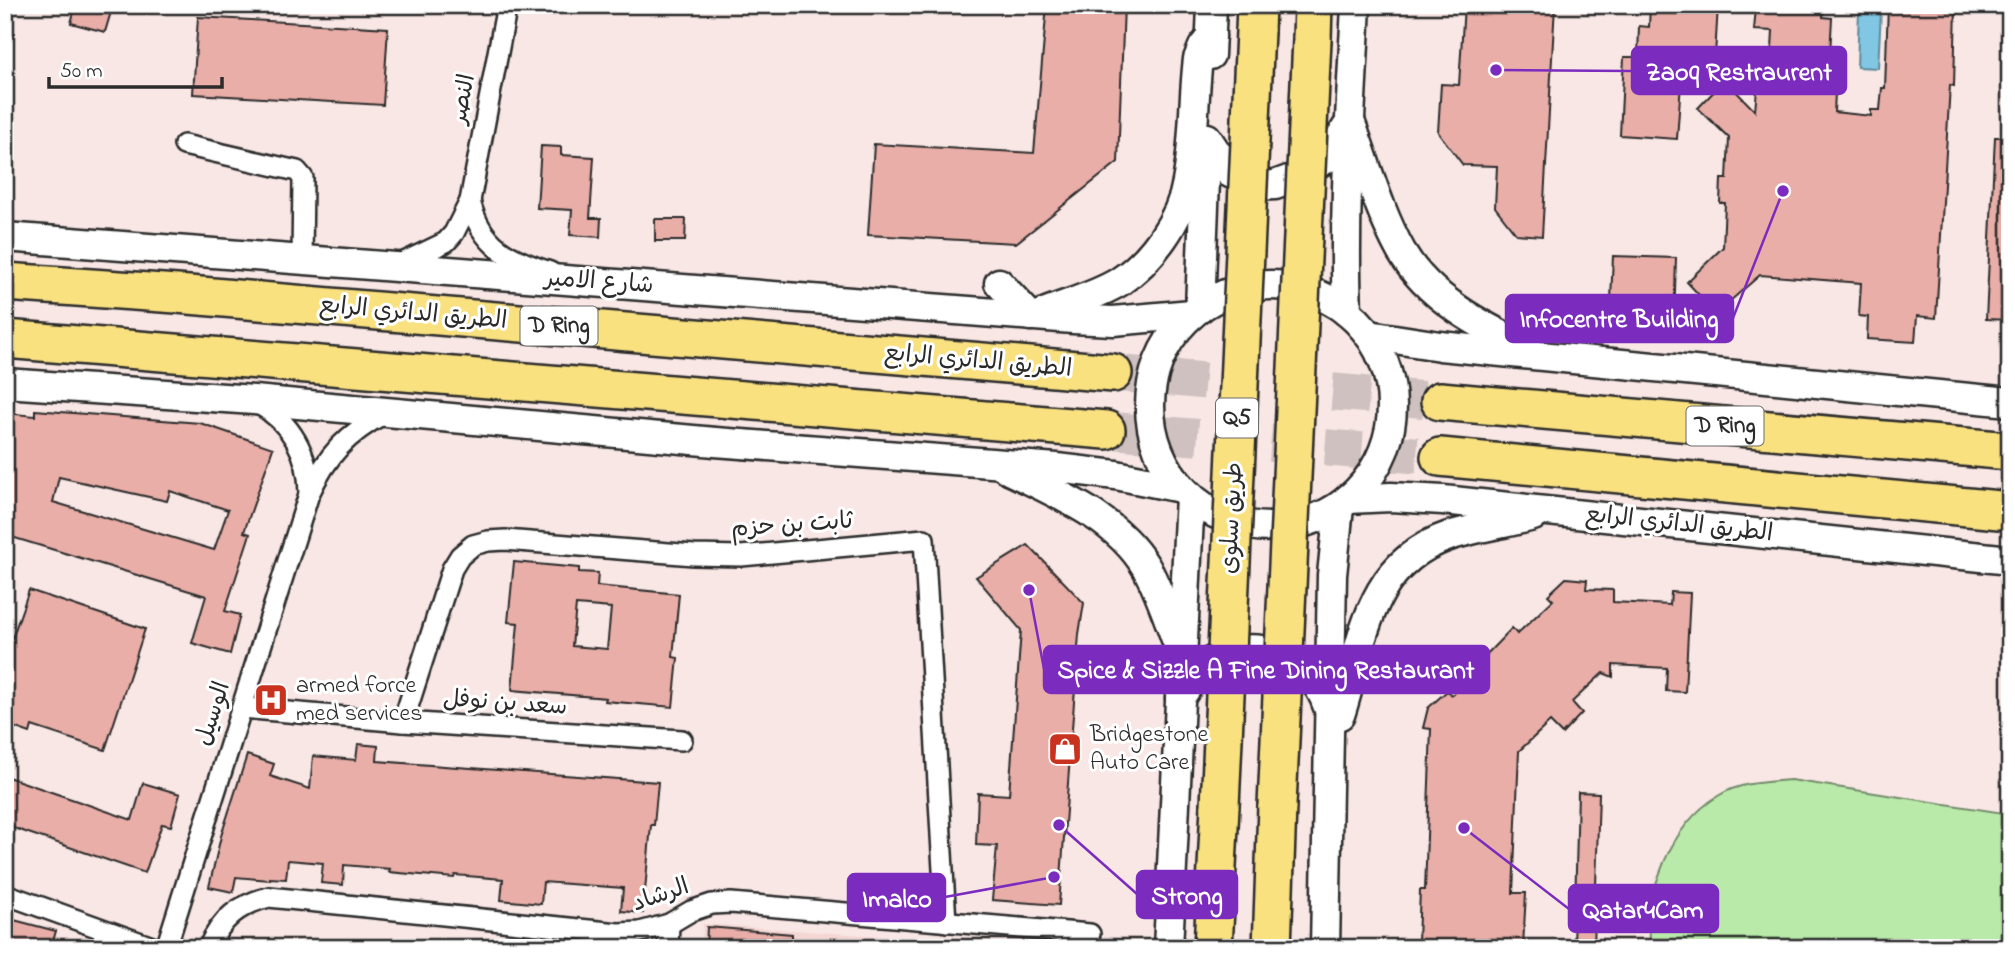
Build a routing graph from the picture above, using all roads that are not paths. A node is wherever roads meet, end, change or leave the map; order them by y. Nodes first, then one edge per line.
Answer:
1 (507, 5) edge
2 (1212, 5) edge
3 (1356, 5) edge
4 (1255, 18) edge
5 (1313, 22) edge
6 (1211, 37) junction
7 (1350, 121) junction
8 (1207, 138) junction
9 (184, 145) dead end
10 (470, 201) junction
11 (5, 237) edge
12 (302, 260) junction
13 (390, 268) junction
14 (577, 281) junction
15 (5, 282) edge
16 (999, 283) dead end
17 (1196, 311) junction
18 (1347, 312) junction
19 (1033, 316) junction
20 (1369, 335) junction
21 (5, 338) edge
22 (1549, 358) junction
23 (1113, 373) tunnel mouth
24 (5, 383) edge
25 (254, 400) junction
26 (1440, 401) tunnel mouth
27 (2010, 402) edge
28 (385, 413) junction
29 (1106, 430) tunnel mouth
30 (2010, 451) edge
31 (1440, 457) tunnel mouth
32 (994, 463) junction
33 (1185, 492) junction
34 (309, 494) junction
35 (1343, 503) junction
36 (2010, 510) edge
37 (1550, 511) junction
38 (2010, 560) edge
39 (1182, 654) junction
40 (1180, 698) junction
41 (242, 708) junction
42 (1330, 713) junction
43 (403, 722) junction
44 (682, 740) dead end
45 (1330, 744) junction
46 (5, 894) edge
47 (946, 922) junction
48 (669, 924) junction
49 (1090, 934) dead end
50 (155, 948) edge
51 (166, 948) edge
52 (208, 948) edge
53 (668, 948) edge
54 (1168, 948) edge
55 (1213, 948) edge
56 (1272, 948) edge
57 (1325, 948) edge

1 - 10 street, النصر
2 - 6 main road
3 - 7 main road
4 - 55 highway, طريق سلوى / Q5, bridge
5 - 56 highway, Q5, bridge
6 - 8 main road
6 - 19 main road
7 - 8 main road
7 - 18 main road
7 - 22 main road
8 - 17 main road
9 - 12 street
10 - 13 street, النصر
10 - 14 street
11 - 12 main road, شارع الامير
12 - 13 main road, شارع الامير
13 - 14 main road, شارع الامير
14 - 19 main road, شارع الامير
15 - 23 highway, الطريق الدائري الرابع / D Ring
16 - 19 main road
17 - 18 main road
17 - 19 main road, شارع الامير
17 - 33 main road
18 - 20 main road
20 - 22 main road, D Ring
20 - 35 main road
21 - 29 highway, D Ring
22 - 27 main road, D Ring
24 - 25 main road
25 - 28 main road
25 - 34 street, الوسيل
26 - 30 highway, D Ring
28 - 32 main road
28 - 34 street, الوسيل
31 - 36 highway, الطريق الدائري الرابع / D Ring
32 - 33 main road
32 - 39 main road
33 - 35 main road
33 - 39 main road, طريق سلوى
34 - 41 street, الوسيل
35 - 37 main road, الطريق الدائري الرابع
35 - 42 main road
37 - 38 main road, الطريق الدائري الرابع
37 - 45 main road
39 - 40 main road, طريق سلوى
40 - 42 main road
40 - 54 main road, طريق سلوى
41 - 43 street, سعد بن نوفل
41 - 51 street, الوسيل
42 - 45 main road
43 - 44 street, سعد بن نوفل
43 - 47 street, ثابت بن حزم
45 - 57 main road
46 - 50 street
47 - 48 street, الرشاد
47 - 49 street, الرشاد
48 - 52 street, الرشاد
48 - 53 street

